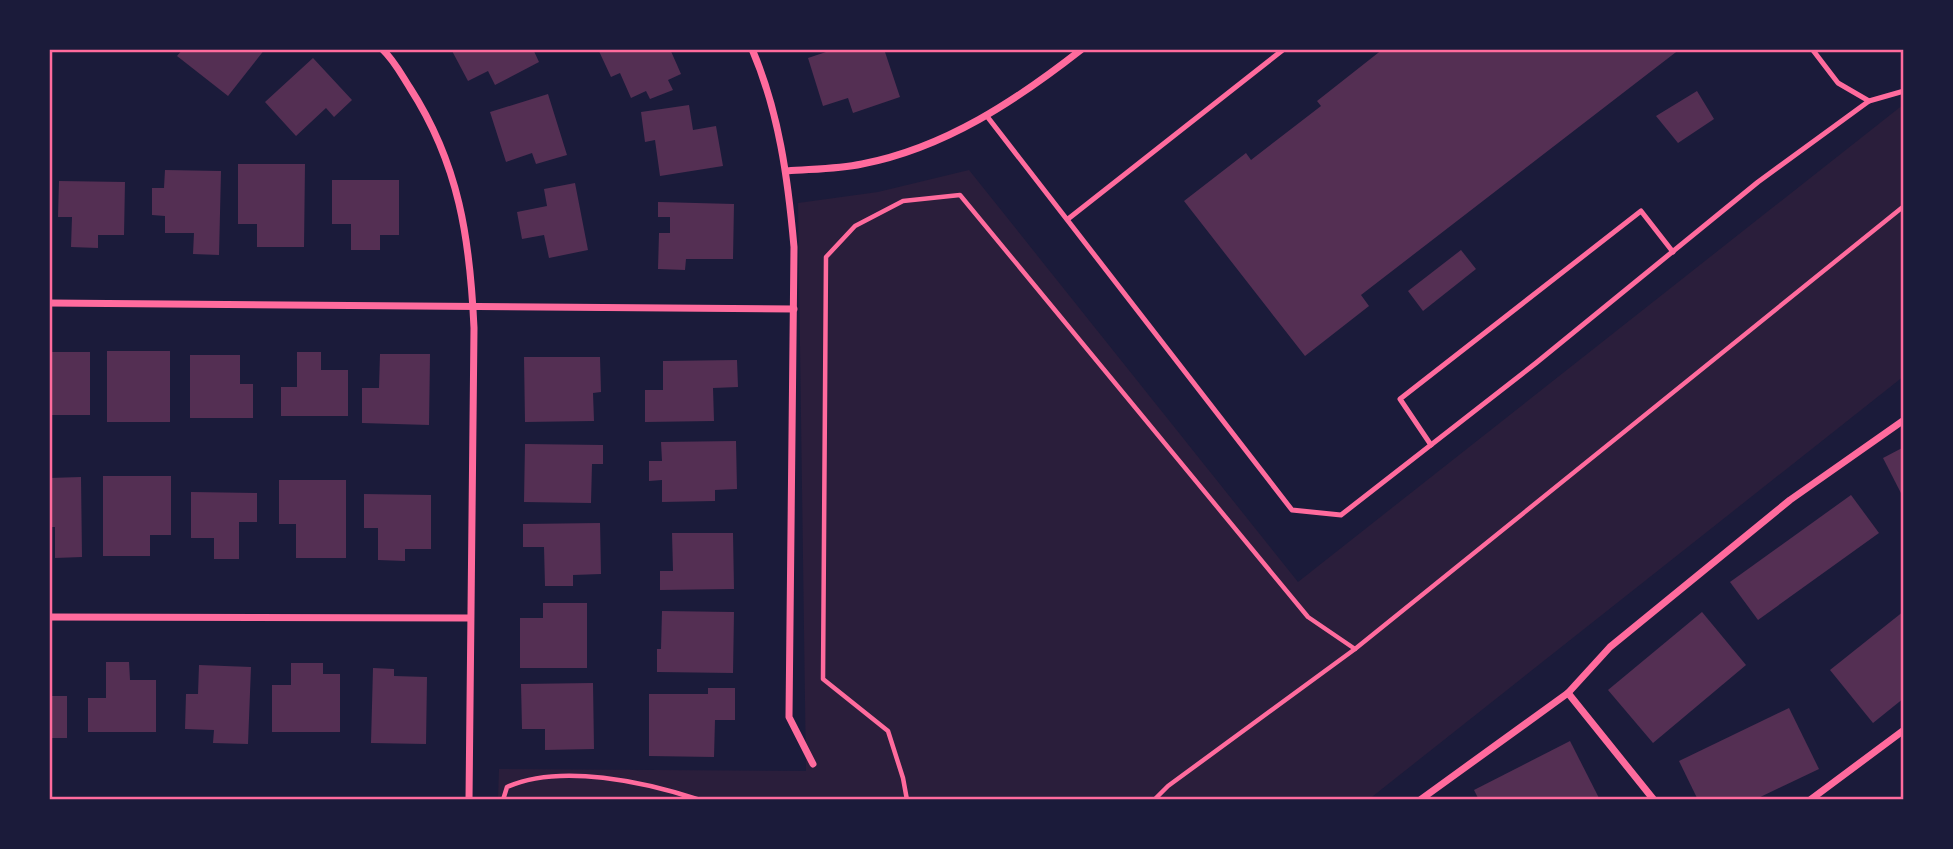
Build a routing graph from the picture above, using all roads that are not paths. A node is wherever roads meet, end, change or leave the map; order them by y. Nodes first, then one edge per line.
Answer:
1 (382, 49) edge
2 (752, 49) edge
3 (1082, 49) edge
4 (1284, 49) edge
5 (1812, 49) edge
6 (1904, 91) edge
7 (1869, 101) junction
8 (986, 115) junction
9 (787, 171) junction
10 (1068, 219) junction
11 (1673, 251) junction
12 (49, 303) edge
13 (473, 308) junction
14 (794, 309) junction
15 (1904, 420) edge
16 (1431, 444) junction
17 (49, 617) edge
18 (470, 618) junction
19 (1568, 693) junction
20 (1904, 730) edge
21 (813, 764) dead end
22 (469, 800) edge
23 (1420, 800) edge
24 (1654, 800) edge
25 (1810, 800) edge

1 - 13 street
2 - 9 street
3 - 8 street
4 - 10 lane
5 - 7 lane
6 - 7 lane
7 - 11 lane
8 - 9 street
8 - 10 lane
9 - 14 street
10 - 16 lane
11 - 16 lane
11 - 16 lane
12 - 13 street
13 - 14 street
13 - 18 street
14 - 21 street
15 - 19 street
17 - 18 street
18 - 22 street
19 - 23 street
19 - 24 street
20 - 25 street

